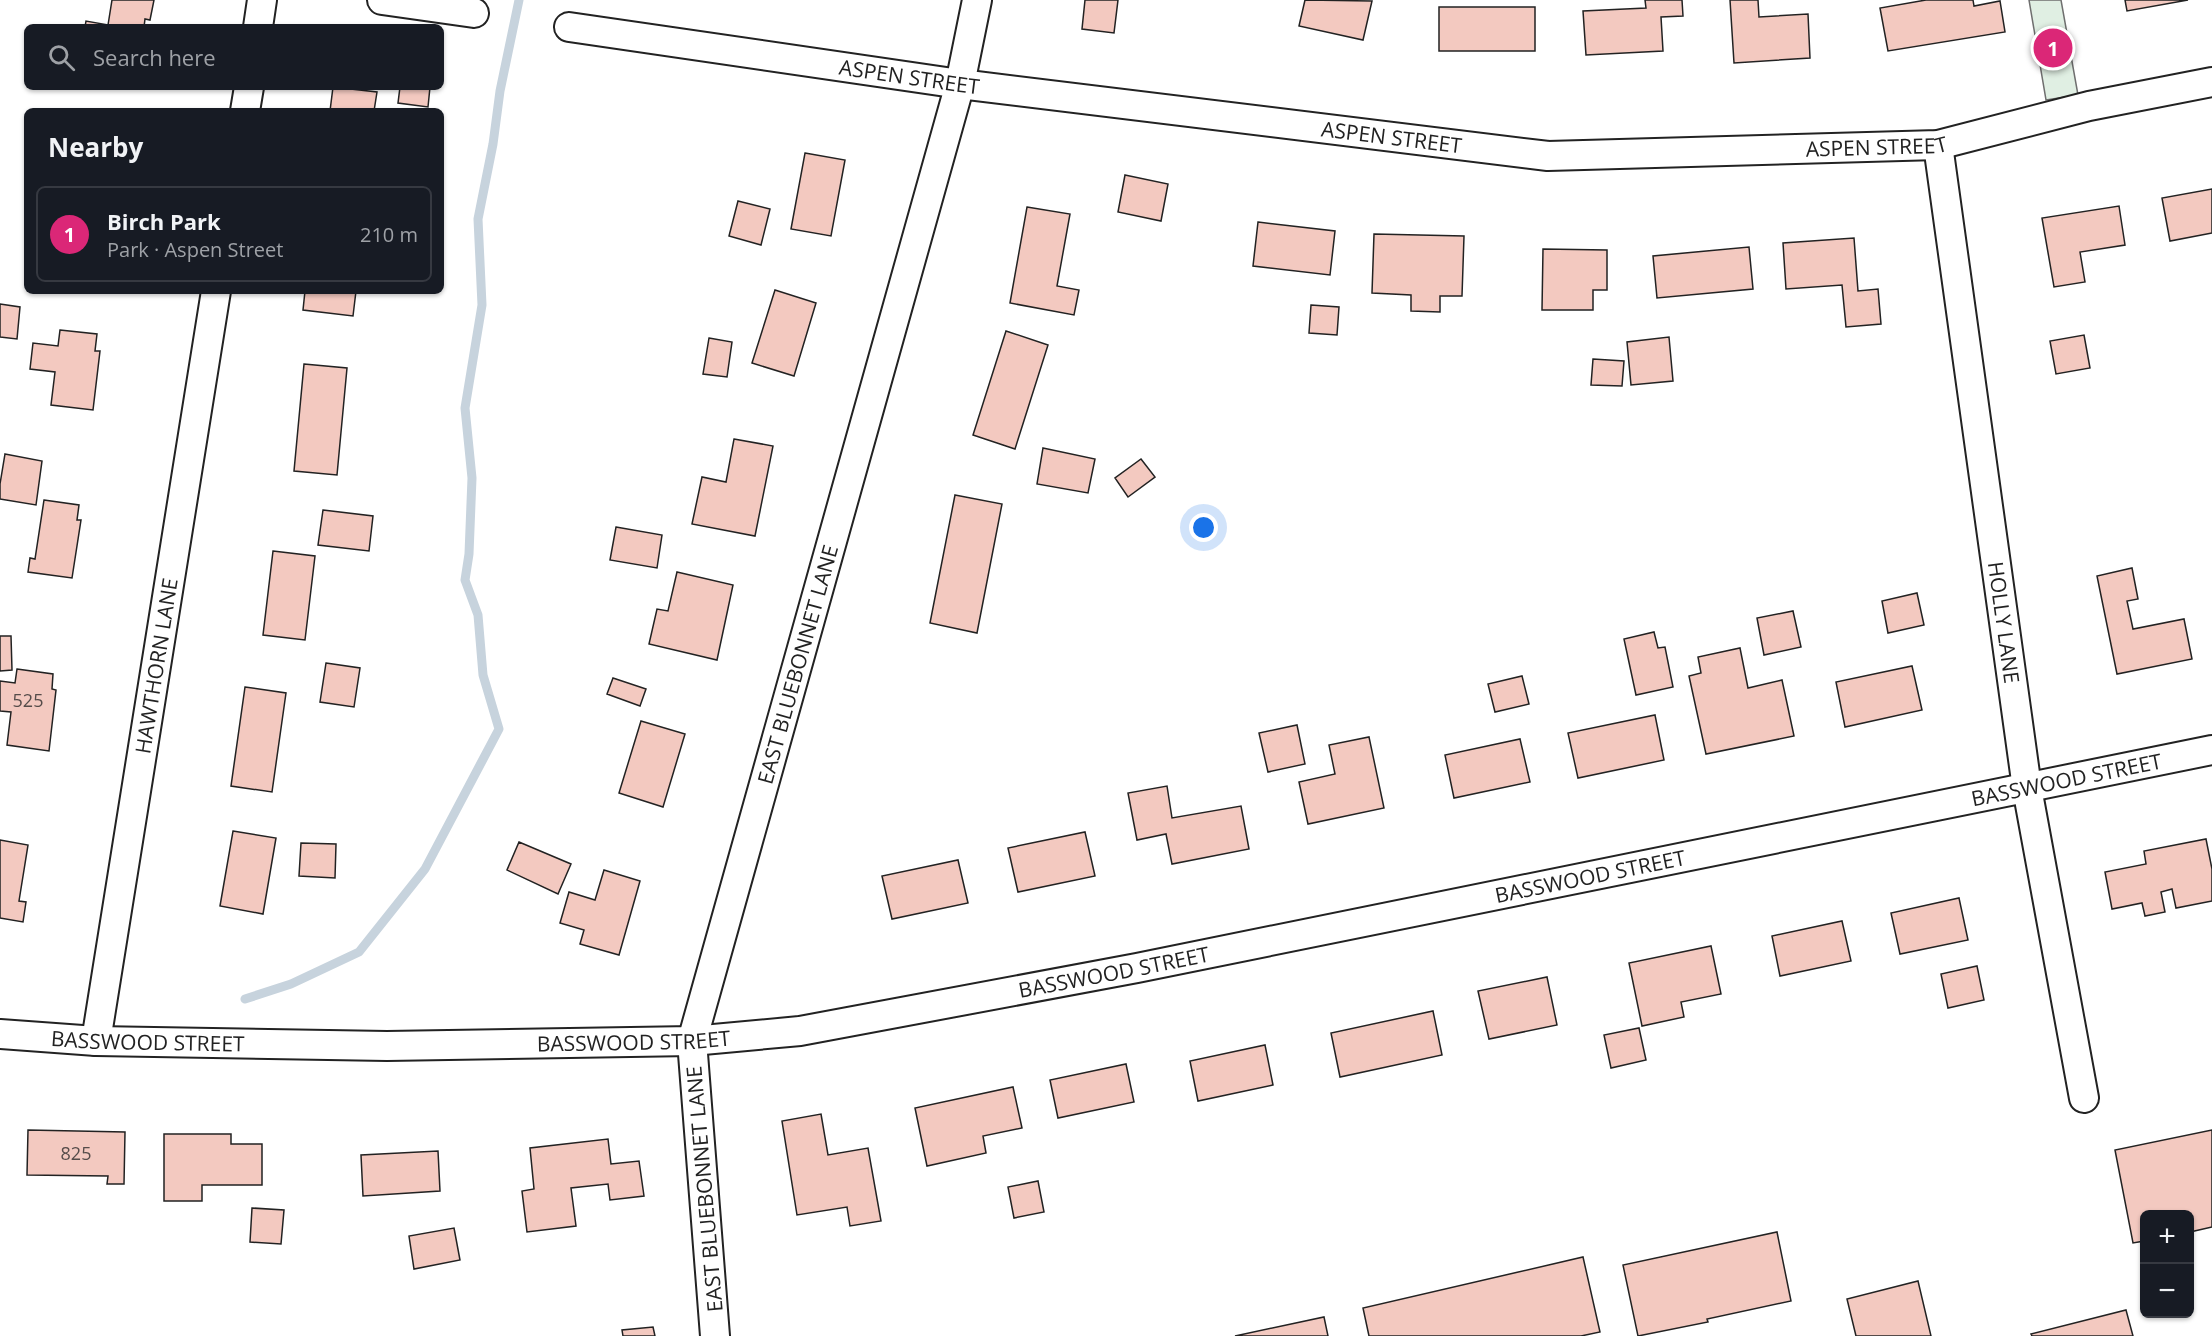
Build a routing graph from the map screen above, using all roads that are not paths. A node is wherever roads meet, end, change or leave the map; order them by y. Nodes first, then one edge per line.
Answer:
1 (262, 0) edge
2 (382, 0) edge
3 (977, 0) edge
4 (474, 12) dead end
5 (258, 24) edge
6 (570, 27) dead end
7 (2212, 82) edge
8 (960, 84) junction
9 (248, 90) edge
10 (246, 108) edge
11 (1938, 145) junction
12 (216, 294) edge
13 (2212, 750) edge
14 (2026, 788) junction
15 (0, 1034) edge
16 (96, 1041) junction
17 (692, 1041) junction
18 (2084, 1098) dead end
19 (715, 1336) edge

1 - 5 street
2 - 4 street
3 - 8 street, EAST BLUEBONNET LANE
6 - 8 street, ASPEN STREET
7 - 11 street, ASPEN STREET
8 - 11 street, ASPEN STREET
8 - 17 street, EAST BLUEBONNET LANE
9 - 10 street
11 - 14 street, HOLLY LANE
12 - 16 street, HAWTHORN LANE
13 - 14 street, BASSWOOD STREET
14 - 17 street, BASSWOOD STREET
14 - 18 street, HOLLY LANE
15 - 16 street, BASSWOOD STREET
16 - 17 street, BASSWOOD STREET
17 - 19 street, EAST BLUEBONNET LANE

